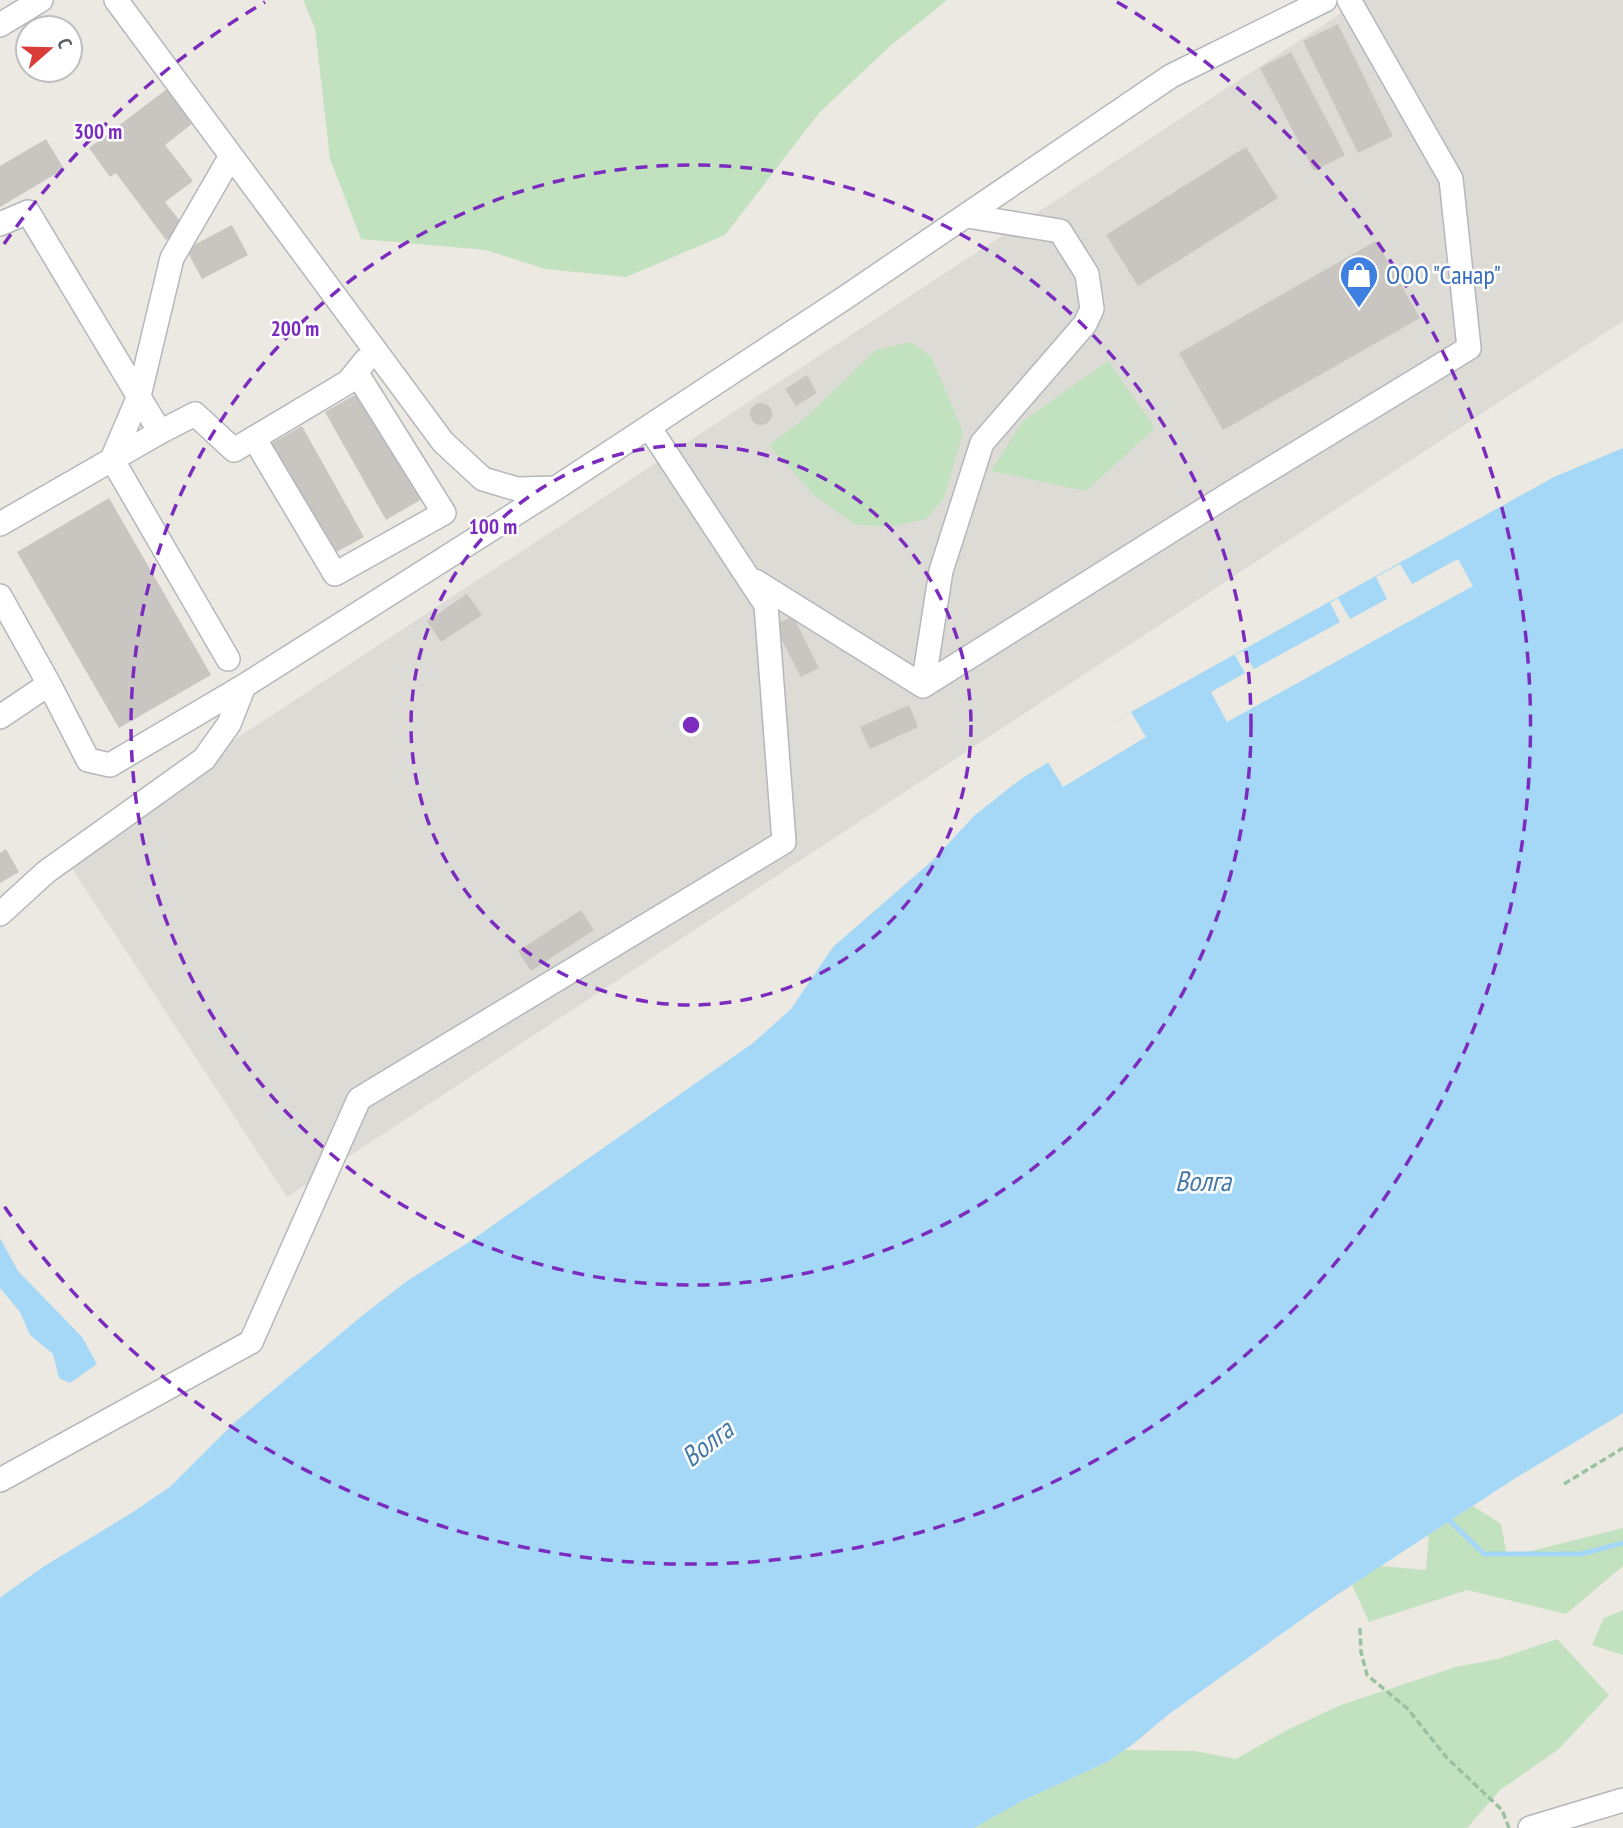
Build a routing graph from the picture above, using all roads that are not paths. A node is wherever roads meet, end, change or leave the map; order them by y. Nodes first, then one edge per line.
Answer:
1 (41, 0) edge
2 (116, 0) edge
3 (1325, 0) edge
4 (1349, 0) edge
5 (0, 24) edge
6 (231, 156) junction
7 (967, 216) junction
8 (0, 224) edge
9 (375, 349) junction
10 (356, 372) junction
11 (139, 396) junction
12 (649, 427) junction
13 (160, 432) junction
14 (254, 438) junction
15 (112, 460) junction
16 (556, 488) junction
17 (0, 524) edge
18 (746, 576) junction
19 (0, 596) edge
20 (228, 659) dead end
21 (49, 684) junction
22 (244, 686) junction
23 (923, 686) junction
24 (0, 717) edge
25 (0, 914) edge
26 (0, 1480) edge
27 (1623, 1800) edge
28 (1530, 1828) edge

1 - 5 street
2 - 6 street
3 - 7 street
4 - 23 street
6 - 9 street
6 - 11 street
7 - 12 street
7 - 23 street
8 - 11 street
9 - 10 street
9 - 16 street
10 - 14 street
10 - 14 street
11 - 13 street
11 - 15 street
12 - 16 street
12 - 18 street
13 - 14 street
13 - 15 street
15 - 17 street
15 - 20 street
16 - 22 street
18 - 23 street
18 - 26 street
19 - 21 street
21 - 22 street
21 - 24 street
22 - 25 street
27 - 28 street

